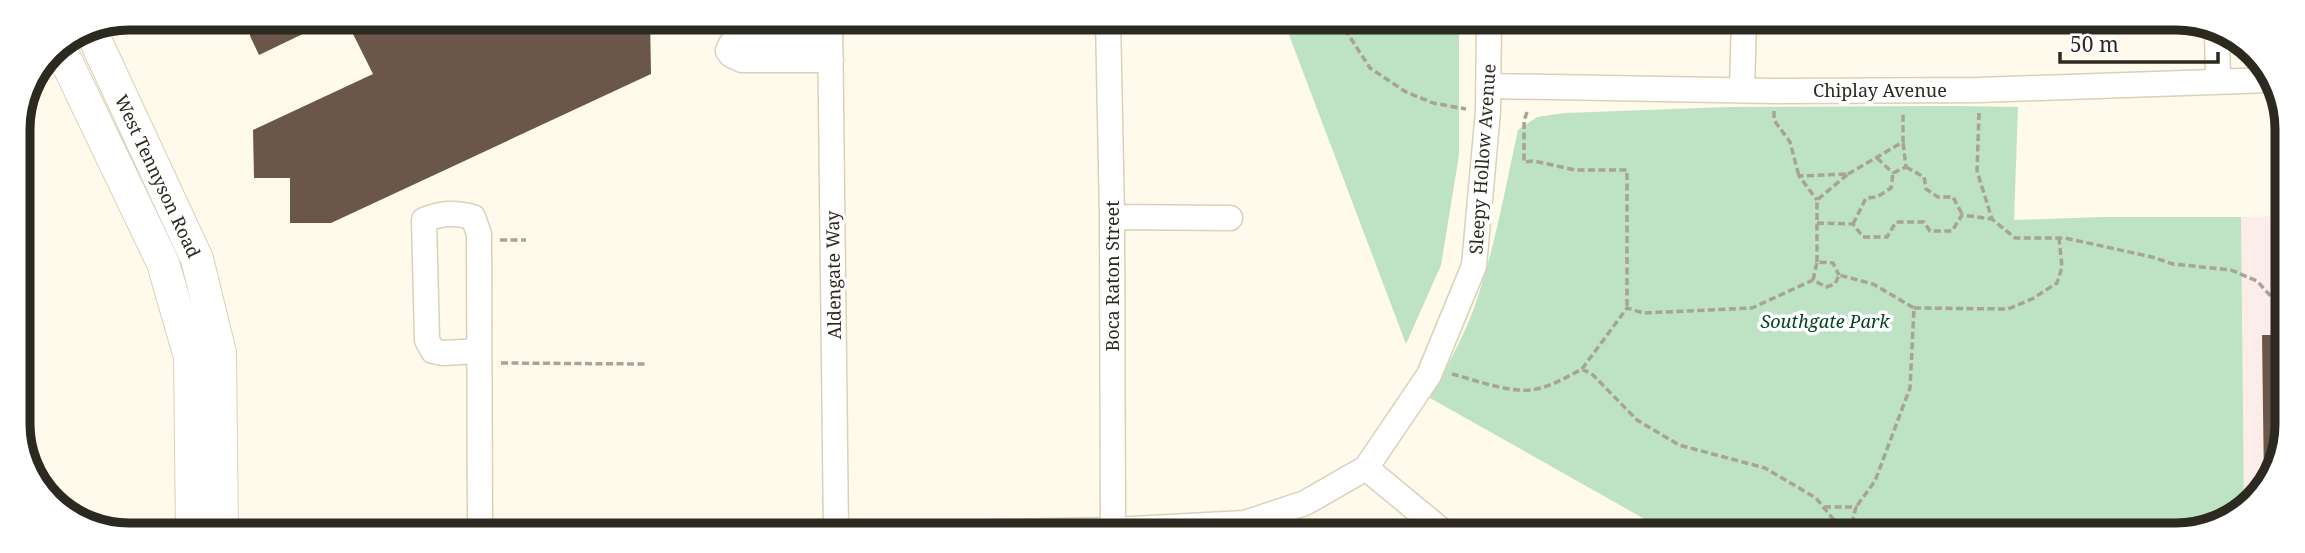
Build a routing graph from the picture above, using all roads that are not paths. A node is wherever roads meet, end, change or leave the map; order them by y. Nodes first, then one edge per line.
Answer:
1 (1108, 30) edge
2 (1489, 30) edge
3 (1744, 30) edge
4 (94, 36) edge
5 (831, 38) edge
6 (2217, 39) edge
7 (63, 54) edge
8 (2262, 80) edge
9 (2218, 81) junction
10 (1489, 86) junction
11 (1742, 89) junction
12 (1112, 216) junction
13 (1230, 218) dead end
14 (479, 357) junction
15 (1366, 468) junction
16 (192, 523) edge
17 (222, 523) edge
18 (480, 523) edge
19 (836, 523) edge
20 (1113, 523) edge
21 (1245, 523) edge
22 (1432, 523) edge

1 - 12 street, Boca Raton Street
2 - 10 street, Sleepy Hollow Avenue
3 - 11 street
4 - 17 main road, West Tennyson Road
5 - 19 street, Aldengate Way
6 - 9 street
7 - 16 main road, West Tennyson Road
8 - 9 street, Chiplay Avenue
9 - 11 street, Chiplay Avenue
10 - 11 street, Chiplay Avenue
10 - 15 street, Sleepy Hollow Avenue
12 - 13 street
12 - 20 street, Boca Raton Street
14 - 14 street
14 - 18 street
15 - 21 street, Sleepy Hollow Avenue
15 - 22 street

